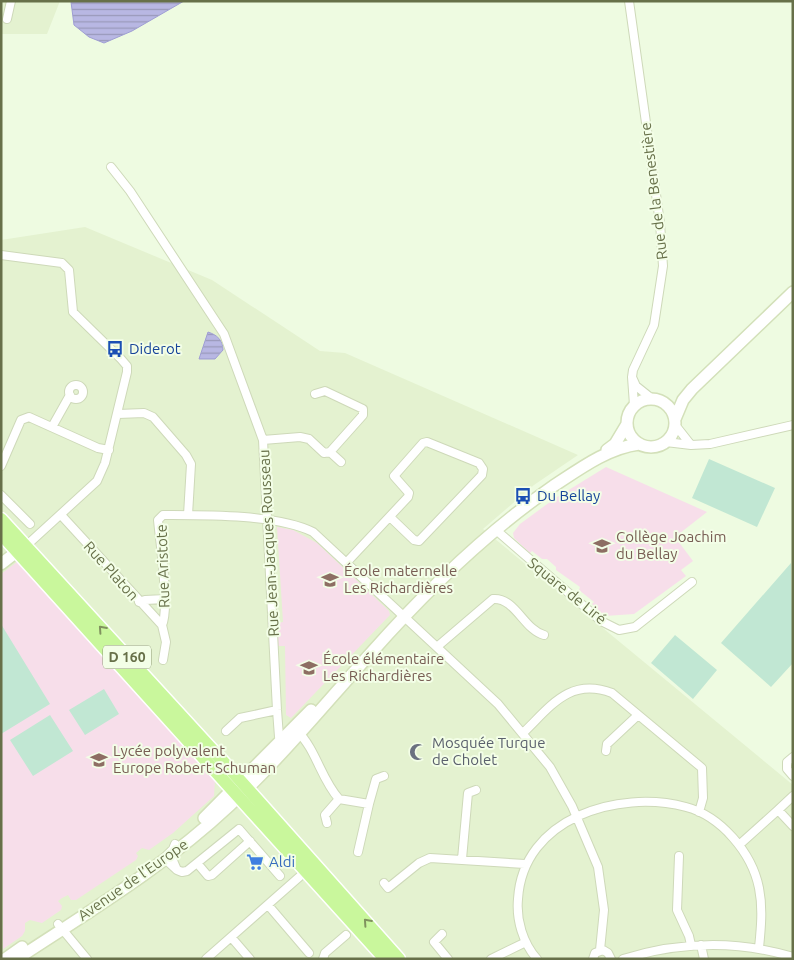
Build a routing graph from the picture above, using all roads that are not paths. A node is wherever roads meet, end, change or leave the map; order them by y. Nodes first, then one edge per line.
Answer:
1 (11, 1) edge
2 (629, 1) edge
3 (7, 19) dead end
4 (111, 167) dead end
5 (1, 255) edge
6 (793, 292) edge
7 (632, 377) junction
8 (692, 389) junction
9 (315, 394) dead end
10 (70, 395) dead end
11 (651, 398) junction
12 (664, 402) junction
13 (634, 406) junction
14 (118, 414) junction
15 (675, 422) junction
16 (627, 424) junction
17 (793, 425) edge
18 (52, 427) junction
19 (264, 440) junction
20 (666, 442) junction
21 (639, 444) junction
22 (691, 445) junction
23 (109, 450) junction
24 (330, 452) junction
25 (593, 461) junction
26 (341, 462) dead end
27 (1, 466) edge
28 (1, 495) edge
29 (188, 515) junction
30 (61, 516) junction
31 (390, 517) junction
32 (1, 519) edge
33 (267, 520) junction
34 (30, 524) dead end
35 (496, 530) junction
36 (1, 534) edge
37 (23, 548) junction
38 (347, 562) junction
39 (1, 564) edge
40 (692, 582) dead end
41 (165, 599) junction
42 (139, 602) junction
43 (404, 616) junction
44 (162, 625) junction
45 (544, 635) dead end
46 (438, 646) junction
47 (163, 660) dead end
48 (276, 710) junction
49 (638, 715) junction
50 (226, 731) dead end
51 (296, 731) junction
52 (523, 733) junction
53 (286, 742) junction
54 (606, 751) dead end
55 (793, 757) edge
56 (384, 776) dead end
57 (793, 776) edge
58 (239, 787) junction
59 (476, 790) dead end
60 (793, 796) edge
61 (339, 799) junction
62 (369, 804) junction
63 (778, 810) junction
64 (698, 812) junction
65 (577, 817) junction
66 (327, 823) dead end
67 (793, 826) edge
68 (250, 841) junction
69 (176, 844) junction
70 (738, 845) junction
71 (358, 852) dead end
72 (679, 856) dead end
73 (168, 858) junction
74 (462, 859) junction
75 (197, 863) junction
76 (525, 864) junction
77 (306, 871) junction
78 (280, 876) dead end
79 (384, 883) dead end
80 (268, 905) junction
81 (60, 927) junction
82 (442, 934) dead end
83 (346, 935) dead end
84 (231, 936) junction
85 (526, 942) junction
86 (691, 945) junction
87 (701, 945) junction
88 (759, 948) junction
89 (600, 950) junction
90 (309, 953) dead end
91 (793, 956) edge
92 (5, 959) edge
93 (17, 959) edge
94 (87, 959) edge
95 (206, 959) edge
96 (250, 959) edge
97 (323, 959) edge
98 (385, 959) edge
99 (400, 959) edge
100 (448, 959) edge
101 (491, 959) edge
102 (537, 959) edge
103 (592, 959) edge
104 (611, 959) edge
105 (623, 959) edge
106 (704, 959) edge

1 - 3 street
2 - 7 street, Rue de la Benestière
4 - 19 street, Rue Jean-Jacques Rousseau
5 - 14 street
6 - 8 main road
7 - 11 street
7 - 13 street, Rue de la Benestière
8 - 12 main road
8 - 15 main road
9 - 24 street
10 - 18 street
11 - 12 main road
11 - 13 main road
12 - 15 main road
13 - 16 main road
14 - 23 street
14 - 29 street
15 - 20 main road
15 - 22 street
16 - 21 main road
16 - 25 main road
17 - 22 street
18 - 23 street
18 - 27 street
19 - 24 street
19 - 33 street, Rue Jean-Jacques Rousseau
20 - 21 main road
20 - 22 street
21 - 25 main road
23 - 30 street
24 - 26 street
25 - 35 main road
28 - 34 street
29 - 33 street, Rue Aristote
29 - 41 street, Rue Aristote
30 - 37 street
30 - 42 street, Rue Platon
31 - 31 street
31 - 38 street
32 - 37 main road, D 160
33 - 38 street, Rue Aristote
33 - 48 street, Rue Jean-Jacques Rousseau
35 - 40 street, Square de Liré
35 - 43 main road
36 - 37 main road, D 160
37 - 39 main road
37 - 58 main road, D 160
38 - 43 street, Rue Aristote
41 - 42 street
41 - 44 street, Rue Aristote
42 - 44 street, Rue Platon
43 - 46 street, Rue Aristote
43 - 51 main road
44 - 47 street, Rue Aristote
45 - 46 street
46 - 52 street, Rue Aristote
48 - 50 street
48 - 53 street, Rue Jean-Jacques Rousseau
49 - 52 street
49 - 54 street
49 - 64 street
51 - 53 main road
51 - 61 street
52 - 65 street, Rue Aristote
53 - 58 main road
55 - 57 street
56 - 62 street
58 - 69 main road, Avenue de l’Europe
58 - 73 main road, Avenue de l’Europe
58 - 77 main road, D 160
99 -> 58 main road, D 160
59 - 74 street
60 - 63 street
61 - 62 street
61 - 66 street
62 - 71 street
63 - 67 street
63 - 70 street
64 - 65 street
64 - 70 street
65 - 76 street
65 - 89 street, Rue Aristote
68 - 75 street
68 - 75 street
68 - 78 street
69 - 73 street
69 - 81 main road, Avenue de l’Europe
70 - 88 street
72 - 86 street
73 - 75 street
73 - 81 main road, Avenue de l’Europe
74 - 76 street
74 - 79 street
76 - 85 street
77 - 80 street
77 - 98 main road, D 160
80 - 84 street
80 - 90 street
81 - 92 main road, Avenue de l’Europe
81 - 93 main road, Avenue de l’Europe
81 - 94 street
82 - 100 street
83 - 97 street
84 - 95 street
84 - 96 street
85 - 101 street
85 - 102 street
86 - 87 street
86 - 105 street
87 - 88 street
87 - 106 street
88 - 91 street
89 - 103 street
89 - 104 street

